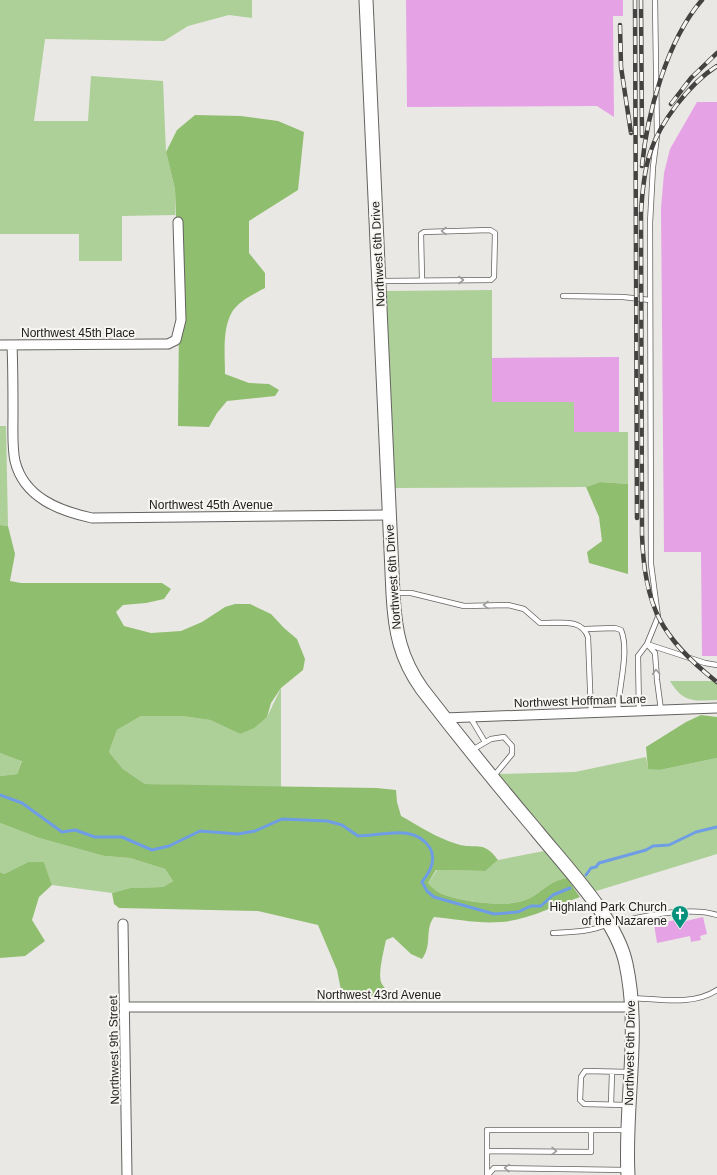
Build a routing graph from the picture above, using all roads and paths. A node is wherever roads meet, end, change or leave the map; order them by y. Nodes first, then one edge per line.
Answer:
1 (366, 0) edge
2 (655, 0) edge
3 (178, 222) dead end
4 (422, 280) junction
5 (379, 281) junction
6 (562, 296) dead end
7 (650, 300) junction
8 (0, 345) edge
9 (12, 345) junction
10 (389, 515) junction
11 (393, 594) junction
12 (585, 629) junction
13 (647, 644) junction
14 (717, 665) edge
15 (717, 708) edge
16 (661, 710) junction
17 (639, 711) junction
18 (618, 712) junction
19 (591, 713) junction
20 (470, 717) junction
21 (444, 718) junction
22 (485, 742) junction
23 (471, 751) junction
24 (493, 778) junction
25 (708, 912) junction
26 (717, 912) edge
27 (717, 915) edge
28 (123, 924) dead end
29 (609, 925) junction
30 (553, 933) dead end
31 (717, 990) edge
32 (632, 1003) junction
33 (125, 1007) junction
34 (612, 1072) junction
35 (630, 1072) junction
36 (611, 1105) junction
37 (629, 1105) junction
38 (591, 1130) junction
39 (628, 1130) junction
40 (487, 1151) junction
41 (628, 1172) edge
42 (127, 1175) edge
43 (488, 1175) edge

1 - 5 main road, Northwest 6th Drive
2 - 7 lane
3 - 9 street, Northwest 45th Place
4 -> 4 lane
4 - 5 lane
5 - 10 main road, Northwest 6th Drive
6 - 7 lane
7 - 13 lane
8 - 9 street, Northwest 45th Place
9 - 10 street, Northwest 45th Avenue
10 - 11 main road, Northwest 6th Drive
12 -> 11 lane
11 - 21 main road, Northwest 6th Drive
12 - 18 lane
12 - 19 lane
13 - 14 lane
16 -> 13 lane
13 - 17 lane
15 - 16 street, Northwest Hoffman Lane
16 - 17 street, Northwest Hoffman Lane
17 - 18 street, Northwest Hoffman Lane
18 - 19 street, Northwest Hoffman Lane
19 - 20 street, Northwest Hoffman Lane
20 - 21 street, Northwest Hoffman Lane
20 - 22 lane
21 - 23 main road, Northwest 6th Drive
22 - 23 lane
22 - 24 lane
23 - 24 main road, Northwest 6th Drive
24 - 29 main road, Northwest 6th Drive
25 - 26 lane
25 - 27 lane
25 - 29 lane
28 - 33 street, Northwest 9th Street
29 - 30 lane
29 - 32 main road, Northwest 6th Drive
31 - 32 lane
32 - 33 street, Northwest 43rd Avenue
32 - 35 main road, Northwest 6th Drive
33 - 42 street, Northwest 9th Street
34 - 35 lane
34 - 36 lane
34 - 36 lane
35 - 37 main road, Northwest 6th Drive
36 - 37 lane
37 - 39 main road, Northwest 6th Drive
38 - 39 lane
38 - 40 lane
40 -> 38 lane
39 - 41 main road, Northwest 6th Drive
40 - 43 lane
41 -> 43 lane

